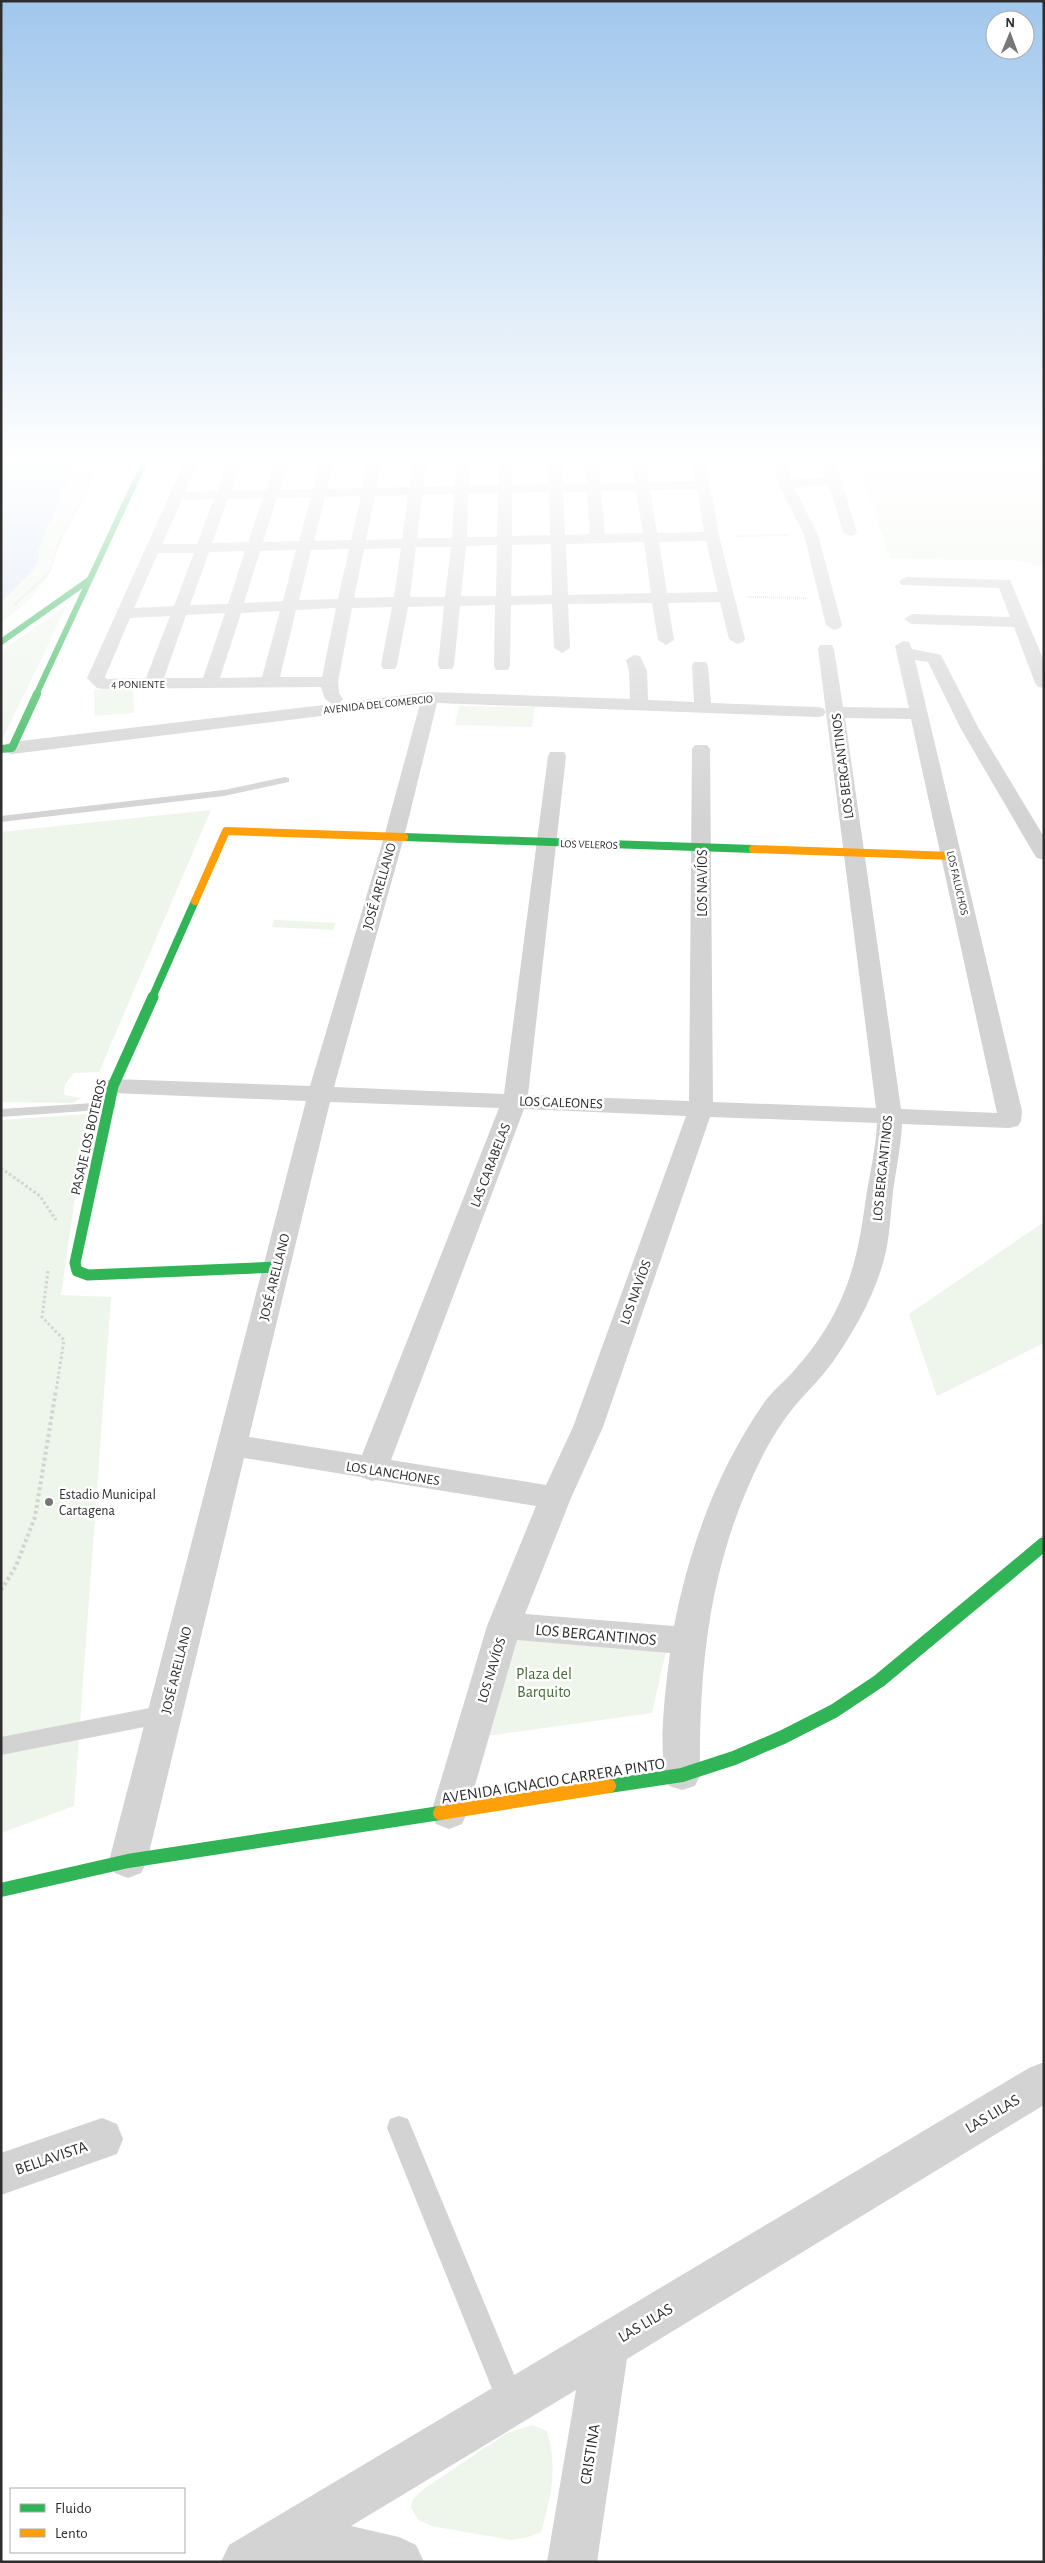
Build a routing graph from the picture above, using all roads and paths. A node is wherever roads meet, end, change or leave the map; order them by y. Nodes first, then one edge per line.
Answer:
1 (90, 580) edge
2 (41, 581) edge
3 (89, 581) edge
4 (140, 581) edge
5 (191, 581) edge
6 (244, 581) edge
7 (297, 581) edge
8 (351, 581) edge
9 (404, 581) edge
10 (454, 581) edge
11 (503, 581) edge
12 (559, 581) edge
13 (656, 581) edge
14 (722, 581) edge
15 (823, 581) edge
16 (907, 582) dead end
17 (658, 597) junction
18 (726, 597) junction
19 (560, 598) junction
20 (827, 598) junction
21 (502, 599) junction
22 (452, 601) junction
23 (401, 602) junction
24 (346, 603) junction
25 (291, 605) junction
26 (13, 606) dead end
27 (235, 607) junction
28 (180, 611) junction
29 (125, 613) junction
30 (912, 619) dead end
31 (1021, 622) junction
32 (737, 639) dead end
33 (666, 640) dead end
34 (1, 642) edge
35 (562, 648) dead end
36 (634, 660) dead end
37 (389, 665) dead end
38 (446, 666) dead end
39 (502, 666) dead end
40 (700, 666) dead end
41 (270, 681) junction
42 (329, 682) junction
43 (210, 683) junction
44 (1044, 683) edge
45 (152, 684) junction
46 (430, 697) junction
47 (639, 704) junction
48 (704, 707) junction
49 (342, 708) junction
50 (827, 712) junction
51 (917, 714) junction
52 (6, 749) edge
53 (702, 749) dead end
54 (557, 756) dead end
55 (285, 780) dead end
56 (1, 819) edge
57 (226, 831) joint
58 (394, 837) junction
59 (548, 843) junction
60 (703, 848) junction
61 (852, 853) junction
62 (1044, 854) edge
63 (952, 856) junction
64 (320, 1094) junction
65 (111, 1096) junction
66 (515, 1100) junction
67 (701, 1108) junction
68 (1, 1113) edge
69 (890, 1116) junction
70 (1009, 1121) joint
71 (1, 1168) edge
72 (54, 1229) dead end
73 (277, 1267) junction
74 (49, 1268) dead end
75 (232, 1446) junction
76 (372, 1470) junction
77 (555, 1498) junction
78 (1044, 1544) edge
79 (1, 1590) edge
80 (504, 1626) junction
81 (687, 1642) junction
82 (165, 1714) junction
83 (1, 1746) edge
84 (682, 1775) junction
85 (449, 1813) junction
86 (128, 1861) junction
87 (1, 1890) edge
88 (1044, 2082) edge
89 (399, 2128) dead end
90 (102, 2139) dead end
91 (1, 2174) edge
92 (606, 2346) junction
93 (512, 2403) junction
94 (289, 2536) junction
95 (246, 2562) edge
96 (399, 2562) edge
97 (572, 2562) edge

1 - 52 street
2 - 26 path
3 - 34 street
4 - 29 street, 4 PONIENTE
5 - 28 street
6 - 27 street
7 - 25 street
8 - 24 street
9 - 23 street
10 - 22 street
11 - 21 street
12 - 19 street
13 - 17 street
14 - 18 street
15 - 20 street, LOS BERGANTINOS
16 - 31 street
17 - 18 street
17 - 19 street
17 - 33 street
18 - 20 path
18 - 32 street
19 - 21 street
19 - 35 street
20 - 50 street, LOS BERGANTINOS
21 - 22 street
21 - 39 street
22 - 23 street
22 - 38 street
23 - 24 street
23 - 37 street
24 - 25 street
24 - 42 street
25 - 27 street
25 - 41 street
27 - 28 street
27 - 43 street
28 - 29 street
28 - 45 street
29 - 45 street, 4 PONIENTE
30 - 31 street
31 - 44 street
36 - 47 street
40 - 48 street
41 - 42 street, 4 PONIENTE
41 - 43 street, 4 PONIENTE
42 - 49 street
43 - 45 street, 4 PONIENTE
46 - 47 street, AVENIDA DEL COMERCIO
46 - 49 street, AVENIDA DEL COMERCIO
46 - 58 street, JOSÉ ARELLANO
47 - 48 street, AVENIDA DEL COMERCIO
48 - 50 street, AVENIDA DEL COMERCIO
49 - 52 street, AVENIDA DEL COMERCIO
50 - 51 street, AVENIDA DEL COMERCIO
50 - 61 street, LOS BERGANTINOS
51 - 62 street, LOS FALUCHOS
51 - 63 street, LOS FALUCHOS
53 - 60 street, LOS NAVÍOS
54 - 59 street, LAS CARABELAS
55 - 56 lane
57 - 58 street, LOS VELEROS
57 - 65 street, PASAJE LOS BOTEROS
58 - 59 street, LOS VELEROS
58 - 64 street, JOSÉ ARELLANO
59 - 60 street, LOS VELEROS
59 - 66 street, LAS CARABELAS
60 - 61 street, LOS VELEROS
60 - 67 street, LOS NAVÍOS
61 - 63 street, LOS VELEROS
61 - 69 street, LOS BERGANTINOS
63 - 70 street, LOS FALUCHOS
64 - 65 street, LOS GALEONES
64 - 66 street, LOS GALEONES
64 - 73 street, JOSÉ ARELLANO
65 - 68 lane
65 - 73 street, PASAJE LOS BOTEROS
66 - 67 street, LOS GALEONES
66 - 76 street, LAS CARABELAS
67 - 69 street, LOS GALEONES
67 - 77 street, LOS NAVÍOS
69 - 70 street, LOS GALEONES
69 - 81 street, LOS BERGANTINOS
71 - 72 path
73 - 75 street, JOSÉ ARELLANO
74 - 79 path
75 - 76 street, LOS LANCHONES
75 - 82 street, JOSÉ ARELLANO
76 - 77 street, LOS LANCHONES
77 - 80 street, LOS NAVÍOS
78 - 84 street, AVENIDA IGNACIO CARRERA PINTO
80 - 81 street, LOS BERGANTINOS
80 - 85 street, LOS NAVÍOS
81 - 84 street, LOS BERGANTINOS
82 - 83 lane
82 - 86 street, JOSÉ ARELLANO
84 - 85 street, AVENIDA IGNACIO CARRERA PINTO
85 - 86 street, AVENIDA IGNACIO CARRERA PINTO
86 - 87 street, AVENIDA IGNACIO CARRERA PINTO
88 - 92 street, LAS LILAS
89 - 93 lane
90 - 91 street, BELLAVISTA
92 - 93 street, LAS LILAS
92 - 97 street, CRISTINA
93 - 94 street, LAS LILAS
94 - 95 street, LAS LILAS
94 - 96 street

